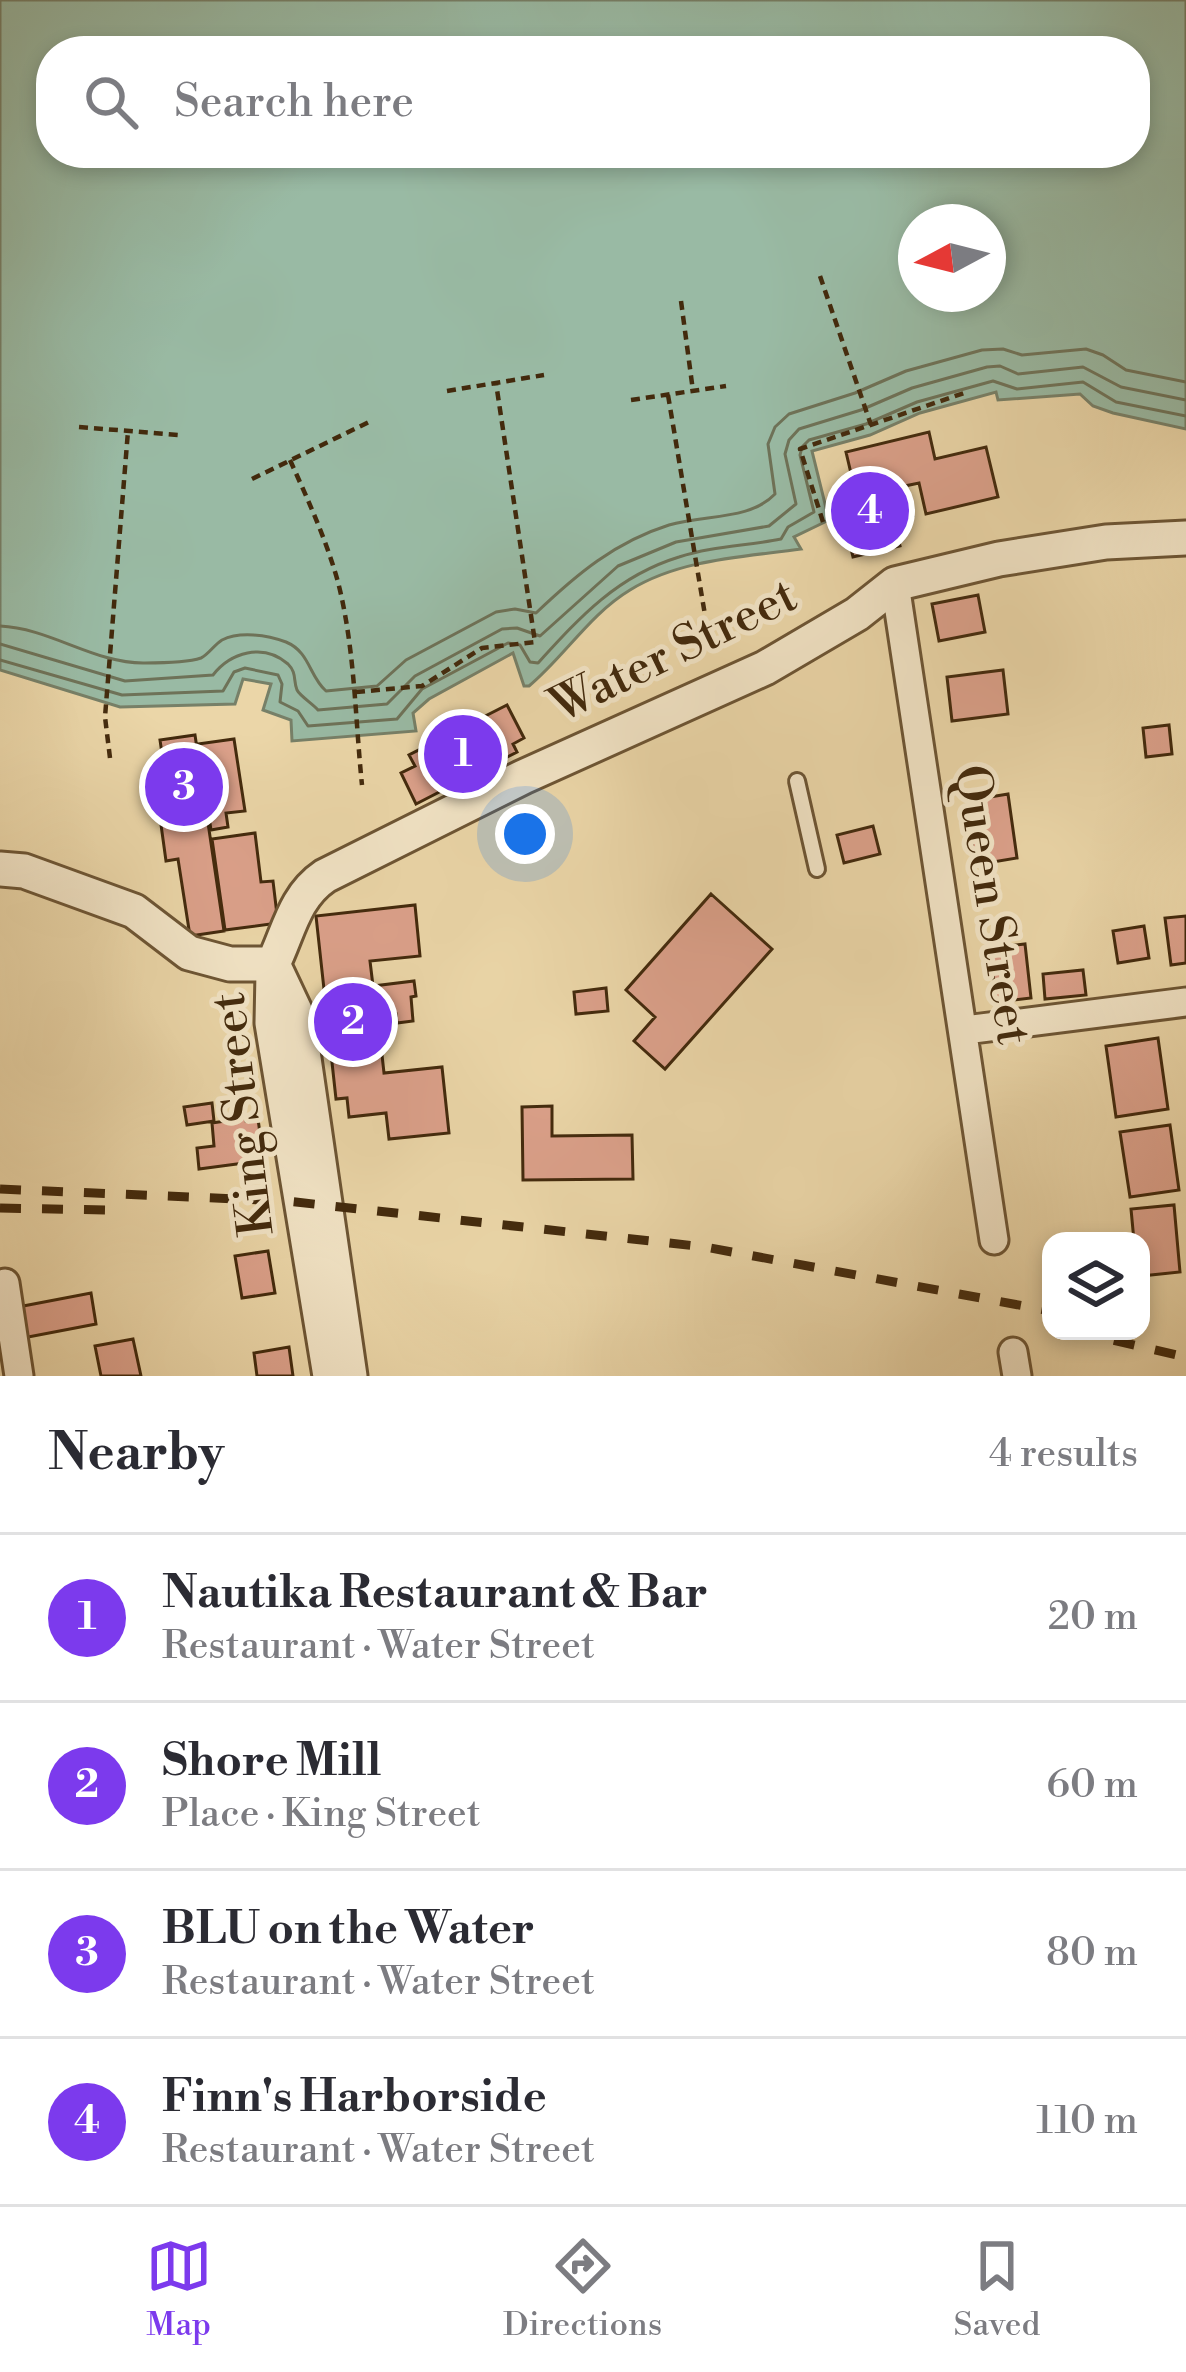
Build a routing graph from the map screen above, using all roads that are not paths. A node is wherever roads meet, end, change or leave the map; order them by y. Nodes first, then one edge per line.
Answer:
1 (1186, 538) edge
2 (895, 584) junction
3 (797, 781) dead end
4 (0, 869) edge
5 (817, 869) dead end
6 (274, 964) junction
7 (1186, 1002) edge
8 (964, 1030) junction
9 (994, 1240) dead end
10 (5, 1283) dead end
11 (19, 1376) edge
12 (330, 1376) edge
13 (350, 1376) edge

1 - 2 street, Water Street
2 - 6 street, Water Street
2 - 8 street, Queen Street
3 - 5 lane
4 - 6 street
6 - 12 street, King Street
6 - 13 street, King Street
7 - 8 street
8 - 9 street, Queen Street
10 - 11 street

